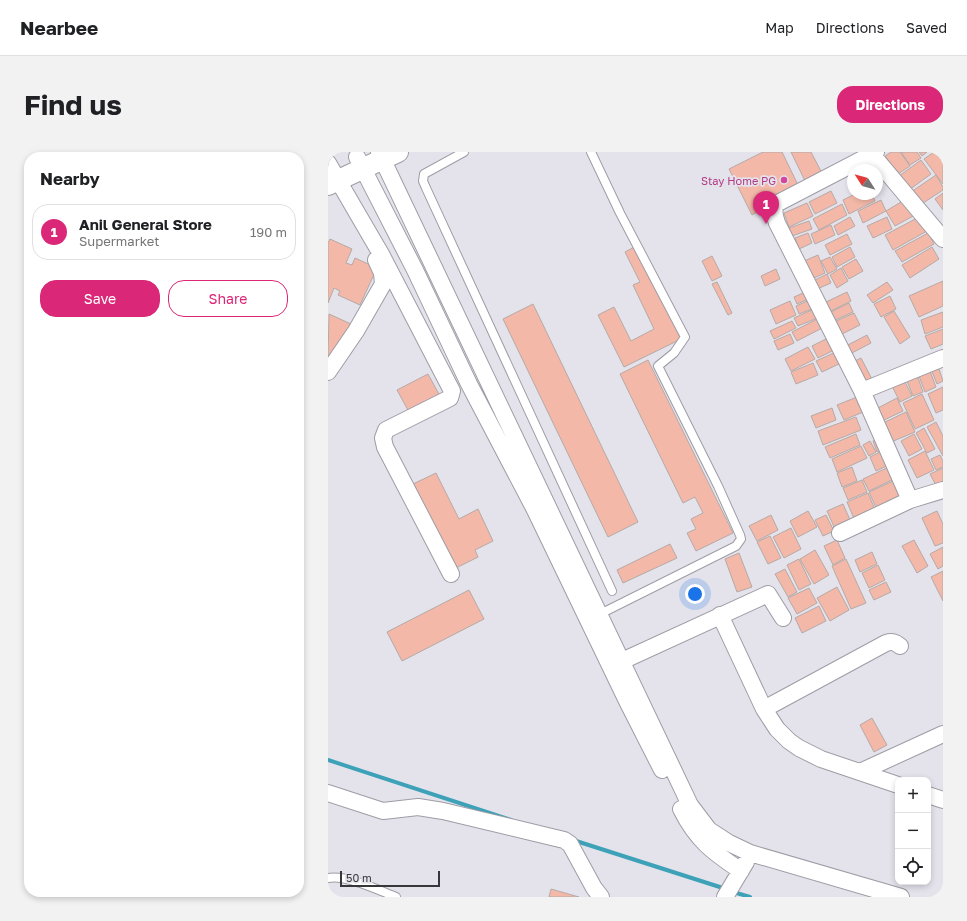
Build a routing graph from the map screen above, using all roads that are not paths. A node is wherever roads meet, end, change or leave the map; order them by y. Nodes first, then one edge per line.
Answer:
1 (464, 152) edge
2 (591, 152) edge
3 (873, 153) edge
4 (375, 157) edge
5 (330, 175) edge
6 (943, 239) edge
7 (943, 358) edge
8 (328, 372) edge
9 (862, 391) junction
10 (943, 490) edge
11 (910, 500) junction
12 (840, 533) dead end
13 (451, 574) dead end
14 (612, 591) dead end
15 (600, 614) junction
16 (720, 615) junction
17 (783, 618) dead end
18 (900, 646) dead end
19 (622, 661) junction
20 (764, 709) junction
21 (943, 734) edge
22 (860, 772) junction
23 (895, 784) edge
24 (328, 793) edge
25 (931, 796) edge
26 (943, 800) edge
27 (750, 853) junction
28 (328, 878) edge
29 (732, 886) edge
30 (396, 897) edge
31 (601, 897) edge
32 (901, 897) edge

1 - 14 lane
2 - 15 lane
3 - 6 street
3 - 9 street
4 - 5 street
4 - 15 street
4 - 29 street
5 - 8 street
5 - 13 street
7 - 9 street
9 - 11 street
10 - 11 street
11 - 12 street
15 - 19 street
16 - 17 street
16 - 19 street
16 - 20 street
18 - 20 street
19 - 27 street
20 - 22 street
21 - 22 street
22 - 23 street
24 - 31 street
25 - 26 street
27 - 29 street
27 - 32 street
28 - 30 lane

